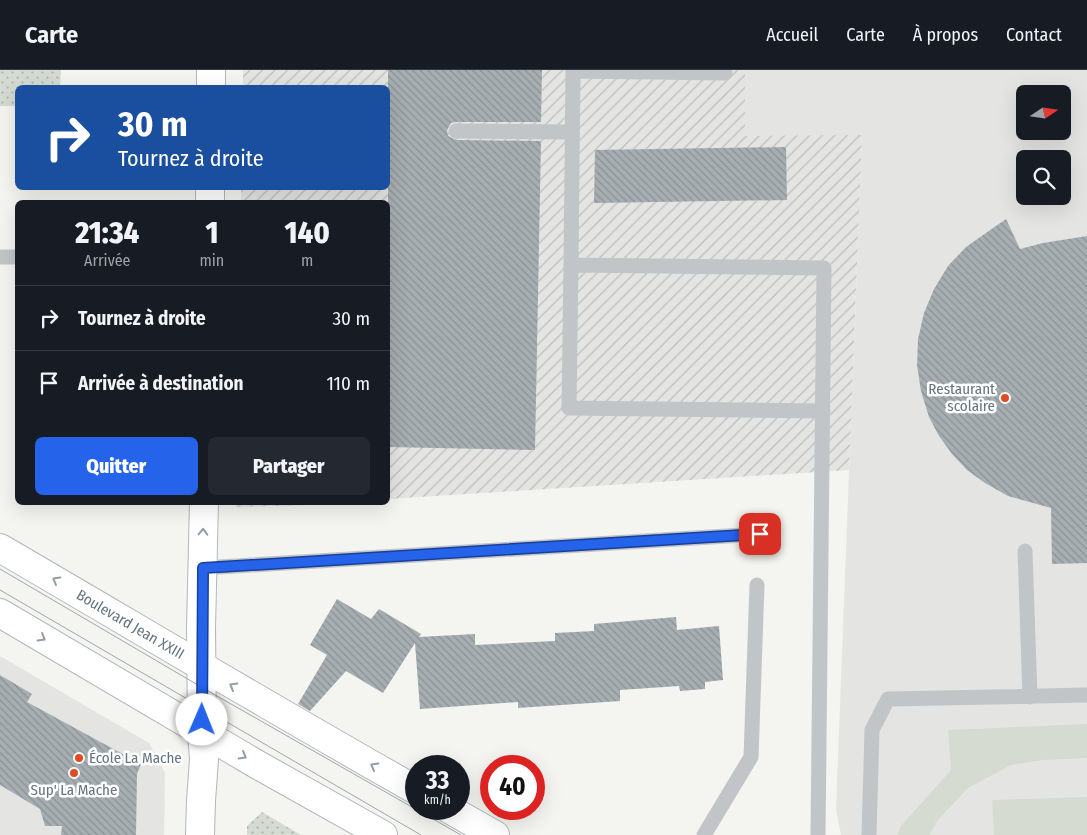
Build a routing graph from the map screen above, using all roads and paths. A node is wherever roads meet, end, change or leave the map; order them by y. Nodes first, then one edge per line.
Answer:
1 (211, 70) edge
2 (573, 70) edge
3 (725, 73) dead end
4 (211, 85) edge
5 (456, 131) dead end
6 (572, 132) junction
7 (0, 257) edge
8 (15, 257) edge
9 (571, 265) junction
10 (823, 411) junction
11 (204, 505) edge
12 (760, 534) dead end
13 (0, 548) edge
14 (1025, 551) dead end
15 (203, 568) junction
16 (757, 585) dead end
17 (0, 613) edge
18 (203, 668) junction
19 (1087, 695) edge
20 (1030, 697) junction
21 (202, 732) junction
22 (405, 784) edge
23 (468, 820) edge
24 (200, 835) edge
25 (383, 835) edge
26 (495, 835) edge
27 (704, 835) edge
28 (818, 835) edge
29 (869, 835) edge

1 - 4 main road
2 - 3 lane
2 - 6 lane
5 - 6 lane
6 - 9 lane
7 - 8 lane
9 - 10 lane
9 - 10 lane
10 - 28 lane
15 -> 11 main road
12 - 15 lane
18 -> 13 main road, Boulevard Jean XXIII
14 - 20 lane
15 - 18 main road
16 - 27 lane
17 -> 21 main road
18 - 21 main road
22 -> 18 main road, Boulevard Jean XXIII
19 - 20 lane
20 - 29 lane
21 - 24 main road
21 -> 25 main road
23 - 26 main road

